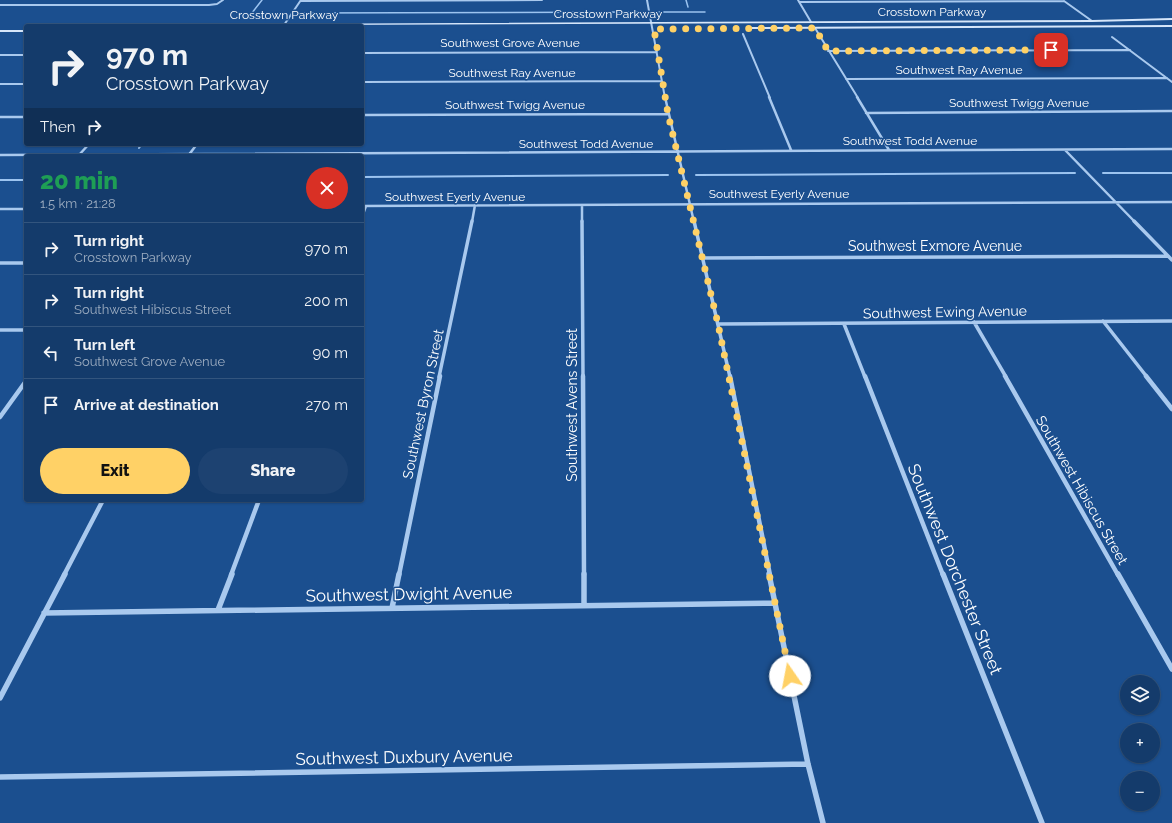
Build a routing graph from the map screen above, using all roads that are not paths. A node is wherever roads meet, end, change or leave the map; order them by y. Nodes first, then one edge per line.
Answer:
1 (223, 0) edge
2 (301, 0) edge
3 (370, 0) edge
4 (439, 0) edge
5 (510, 0) edge
6 (542, 0) edge
7 (647, 0) edge
8 (798, 1) edge
9 (1064, 1) edge
10 (0, 5) edge
11 (1172, 19) edge
12 (811, 22) junction
13 (1092, 22) junction
14 (285, 24) edge
15 (653, 24) junction
16 (364, 25) edge
17 (0, 26) edge
18 (24, 26) edge
19 (1172, 26) edge
20 (707, 28) dead end
21 (746, 28) dead end
22 (815, 28) junction
23 (654, 29) junction
24 (364, 30) edge
25 (24, 31) edge
26 (0, 32) edge
27 (742, 34) dead end
28 (1112, 37) dead end
29 (1130, 50) junction
30 (828, 51) junction
31 (657, 52) junction
32 (364, 53) edge
33 (0, 55) edge
34 (24, 55) edge
35 (1167, 78) junction
36 (846, 79) junction
37 (662, 81) junction
38 (364, 82) edge
39 (1172, 82) edge
40 (0, 84) edge
41 (24, 84) edge
42 (1172, 111) edge
43 (866, 113) junction
44 (668, 114) junction
45 (364, 115) edge
46 (0, 117) edge
47 (24, 117) edge
48 (87, 146) edge
49 (1172, 149) edge
50 (791, 150) junction
51 (889, 150) junction
52 (1065, 150) junction
53 (676, 152) junction
54 (80, 154) edge
55 (351, 154) edge
56 (0, 155) edge
57 (24, 155) edge
58 (1116, 202) junction
59 (1172, 202) edge
60 (689, 204) junction
61 (475, 205) junction
62 (582, 205) junction
63 (364, 206) edge
64 (24, 208) edge
65 (0, 209) edge
66 (1168, 256) junction
67 (702, 258) junction
68 (1172, 260) edge
69 (0, 263) edge
70 (24, 263) edge
71 (1103, 321) junction
72 (1172, 321) edge
73 (974, 322) junction
74 (718, 324) junction
75 (844, 324) junction
76 (0, 330) edge
77 (24, 330) edge
78 (24, 383) edge
79 (1172, 409) edge
80 (0, 417) edge
81 (102, 502) edge
82 (258, 502) edge
83 (775, 603) junction
84 (584, 605) junction
85 (392, 608) junction
86 (218, 610) junction
87 (44, 613) junction
88 (1172, 669) edge
89 (0, 698) edge
90 (808, 764) junction
91 (0, 777) edge
92 (823, 823) edge
93 (1042, 823) edge

1 - 10 street
2 - 3 street
2 - 14 street
3 - 4 street
4 - 5 street
5 - 6 street
7 - 15 street
8 - 9 street
8 - 12 street
9 - 13 street
11 - 13 main road, Crosstown Parkway
12 - 13 main road, Crosstown Parkway
12 - 15 main road, Crosstown Parkway
15 - 16 main road, Crosstown Parkway
15 - 23 street
17 - 18 main road
19 - 22 main road, Crosstown Parkway
20 - 23 main road, Crosstown Parkway
21 - 22 main road, Crosstown Parkway
22 - 30 street
23 - 24 main road, Crosstown Parkway
23 - 31 street
25 - 26 main road
27 - 50 street
28 - 29 street
29 - 30 street
29 - 35 street
30 - 36 street
31 - 32 street, Southwest Grove Avenue
31 - 37 street
33 - 34 street
35 - 36 street, Southwest Ray Avenue
35 - 39 street
36 - 43 street
37 - 38 street, Southwest Ray Avenue
37 - 44 street
40 - 41 street
42 - 43 street, Southwest Twigg Avenue
43 - 51 street
44 - 45 street, Southwest Twigg Avenue
44 - 53 street
46 - 47 street
48 - 54 street
49 - 52 street, Southwest Todd Avenue
50 - 51 street, Southwest Todd Avenue
50 - 53 street, Southwest Todd Avenue
51 - 52 street, Southwest Todd Avenue
52 - 58 street
53 - 55 street, Southwest Todd Avenue
53 - 60 street
56 - 57 street, Southwest Todd Avenue
58 - 59 street, Southwest Eyerly Avenue
58 - 60 street, Southwest Eyerly Avenue
58 - 66 street
60 - 62 street, Southwest Eyerly Avenue
60 - 67 street
61 - 62 street, Southwest Eyerly Avenue
61 - 63 street, Southwest Eyerly Avenue
61 - 85 street, Southwest Byron Street
62 - 84 street, Southwest Avens Street
64 - 65 street
66 - 67 street, Southwest Exmore Avenue
66 - 68 street
67 - 74 street
69 - 70 street
71 - 72 street, Southwest Ewing Avenue
71 - 73 street, Southwest Ewing Avenue
71 - 79 street
73 - 75 street, Southwest Ewing Avenue
73 - 88 street, Southwest Hibiscus Street
74 - 75 street, Southwest Ewing Avenue
74 - 83 street
75 - 93 street, Southwest Dorchester Street
76 - 77 street
78 - 80 street
81 - 87 street
82 - 86 street
83 - 84 street, Southwest Dwight Avenue
83 - 90 street
84 - 85 street, Southwest Dwight Avenue
85 - 86 street, Southwest Dwight Avenue
86 - 87 street, Southwest Dwight Avenue
87 - 89 street
90 - 91 street, Southwest Duxbury Avenue
90 - 92 street

